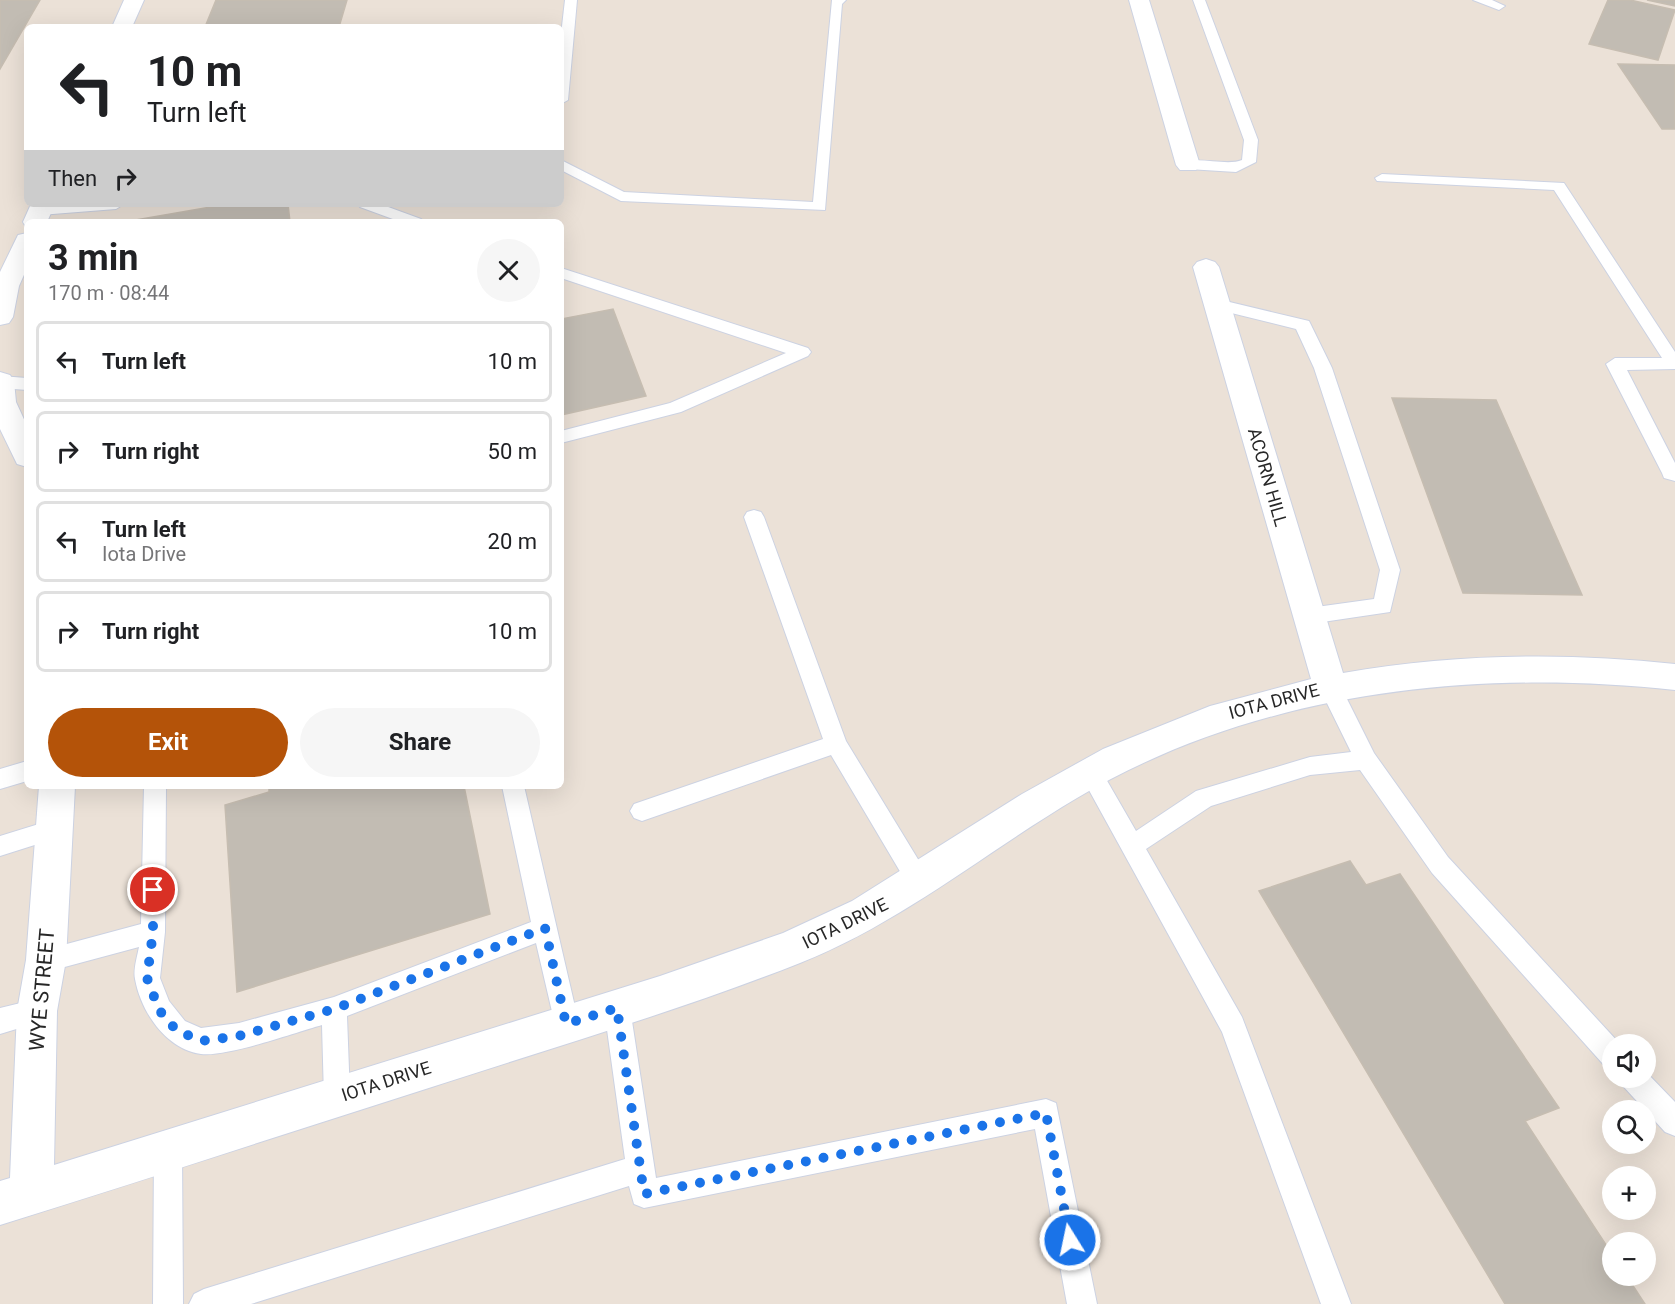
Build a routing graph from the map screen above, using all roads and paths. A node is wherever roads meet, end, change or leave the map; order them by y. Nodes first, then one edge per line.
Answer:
1 (134, 0) edge
2 (571, 0) edge
3 (840, 0) edge
4 (1139, 0) edge
5 (1199, 0) edge
6 (1479, 0) edge
7 (1499, 6) dead end
8 (123, 24) edge
9 (564, 70) edge
10 (1188, 165) joint
11 (564, 166) edge
12 (1382, 178) dead end
13 (88, 207) edge
14 (374, 207) edge
15 (40, 212) edge
16 (408, 219) edge
17 (24, 247) edge
18 (1206, 267) dead end
19 (564, 274) edge
20 (588, 282) junction
21 (564, 287) edge
22 (1217, 304) junction
23 (0, 317) edge
24 (24, 385) edge
25 (1, 392) edge
26 (564, 436) edge
27 (24, 450) edge
28 (1675, 474) edge
29 (754, 517) dead end
30 (1309, 616) junction
31 (1675, 677) edge
32 (1330, 687) junction
33 (836, 744) junction
34 (1366, 760) junction
35 (24, 772) edge
36 (1090, 772) junction
37 (0, 779) edge
38 (57, 789) edge
39 (154, 789) edge
40 (514, 789) edge
41 (642, 811) dead end
42 (55, 829) junction
43 (0, 846) edge
44 (1132, 846) junction
45 (919, 882) junction
46 (545, 928) junction
47 (153, 932) junction
48 (46, 960) junction
49 (617, 1008) junction
50 (334, 1009) junction
51 (37, 1011) junction
52 (0, 1021) edge
53 (566, 1024) junction
54 (1602, 1044) edge
55 (1643, 1088) edge
56 (336, 1096) junction
57 (1675, 1122) edge
58 (168, 1150) junction
59 (641, 1168) junction
60 (15, 1198) edge
61 (168, 1304) edge
62 (204, 1304) edge
63 (1082, 1304) edge
64 (1336, 1304) edge

1 - 8 street
2 - 9 lane
3 - 11 lane
4 - 10 street
5 - 10 lane
6 - 7 lane
12 - 28 lane
13 - 15 lane
14 - 16 lane
17 - 23 street
18 - 22 street, ACORN HILL
19 - 20 lane
20 - 21 lane
20 - 26 lane
22 - 30 street, ACORN HILL
22 - 30 lane
24 - 25 lane
25 - 27 street
29 - 33 lane
30 - 32 street, ACORN HILL
31 - 32 street, IOTA DRIVE
32 - 34 lane
32 - 36 street, IOTA DRIVE
33 - 41 lane
33 - 45 lane
34 - 44 lane
34 - 54 lane
35 - 37 lane
36 - 44 lane
36 - 45 street, IOTA DRIVE
38 - 42 street, WYE STREET
39 - 47 lane
40 - 46 lane
42 - 43 lane
42 - 48 street, WYE STREET
44 - 64 lane
45 - 49 street, IOTA DRIVE
46 - 50 lane
46 - 53 lane
47 - 48 lane
47 - 50 lane
48 - 51 street, WYE STREET
49 - 53 street, IOTA DRIVE
49 - 59 lane
50 - 56 lane
51 - 52 lane
51 - 60 street, WYE STREET
53 - 56 street, IOTA DRIVE
55 - 57 lane
56 - 58 street, IOTA DRIVE
58 - 60 street, IOTA DRIVE
58 - 61 lane
59 - 62 lane
59 - 63 lane

